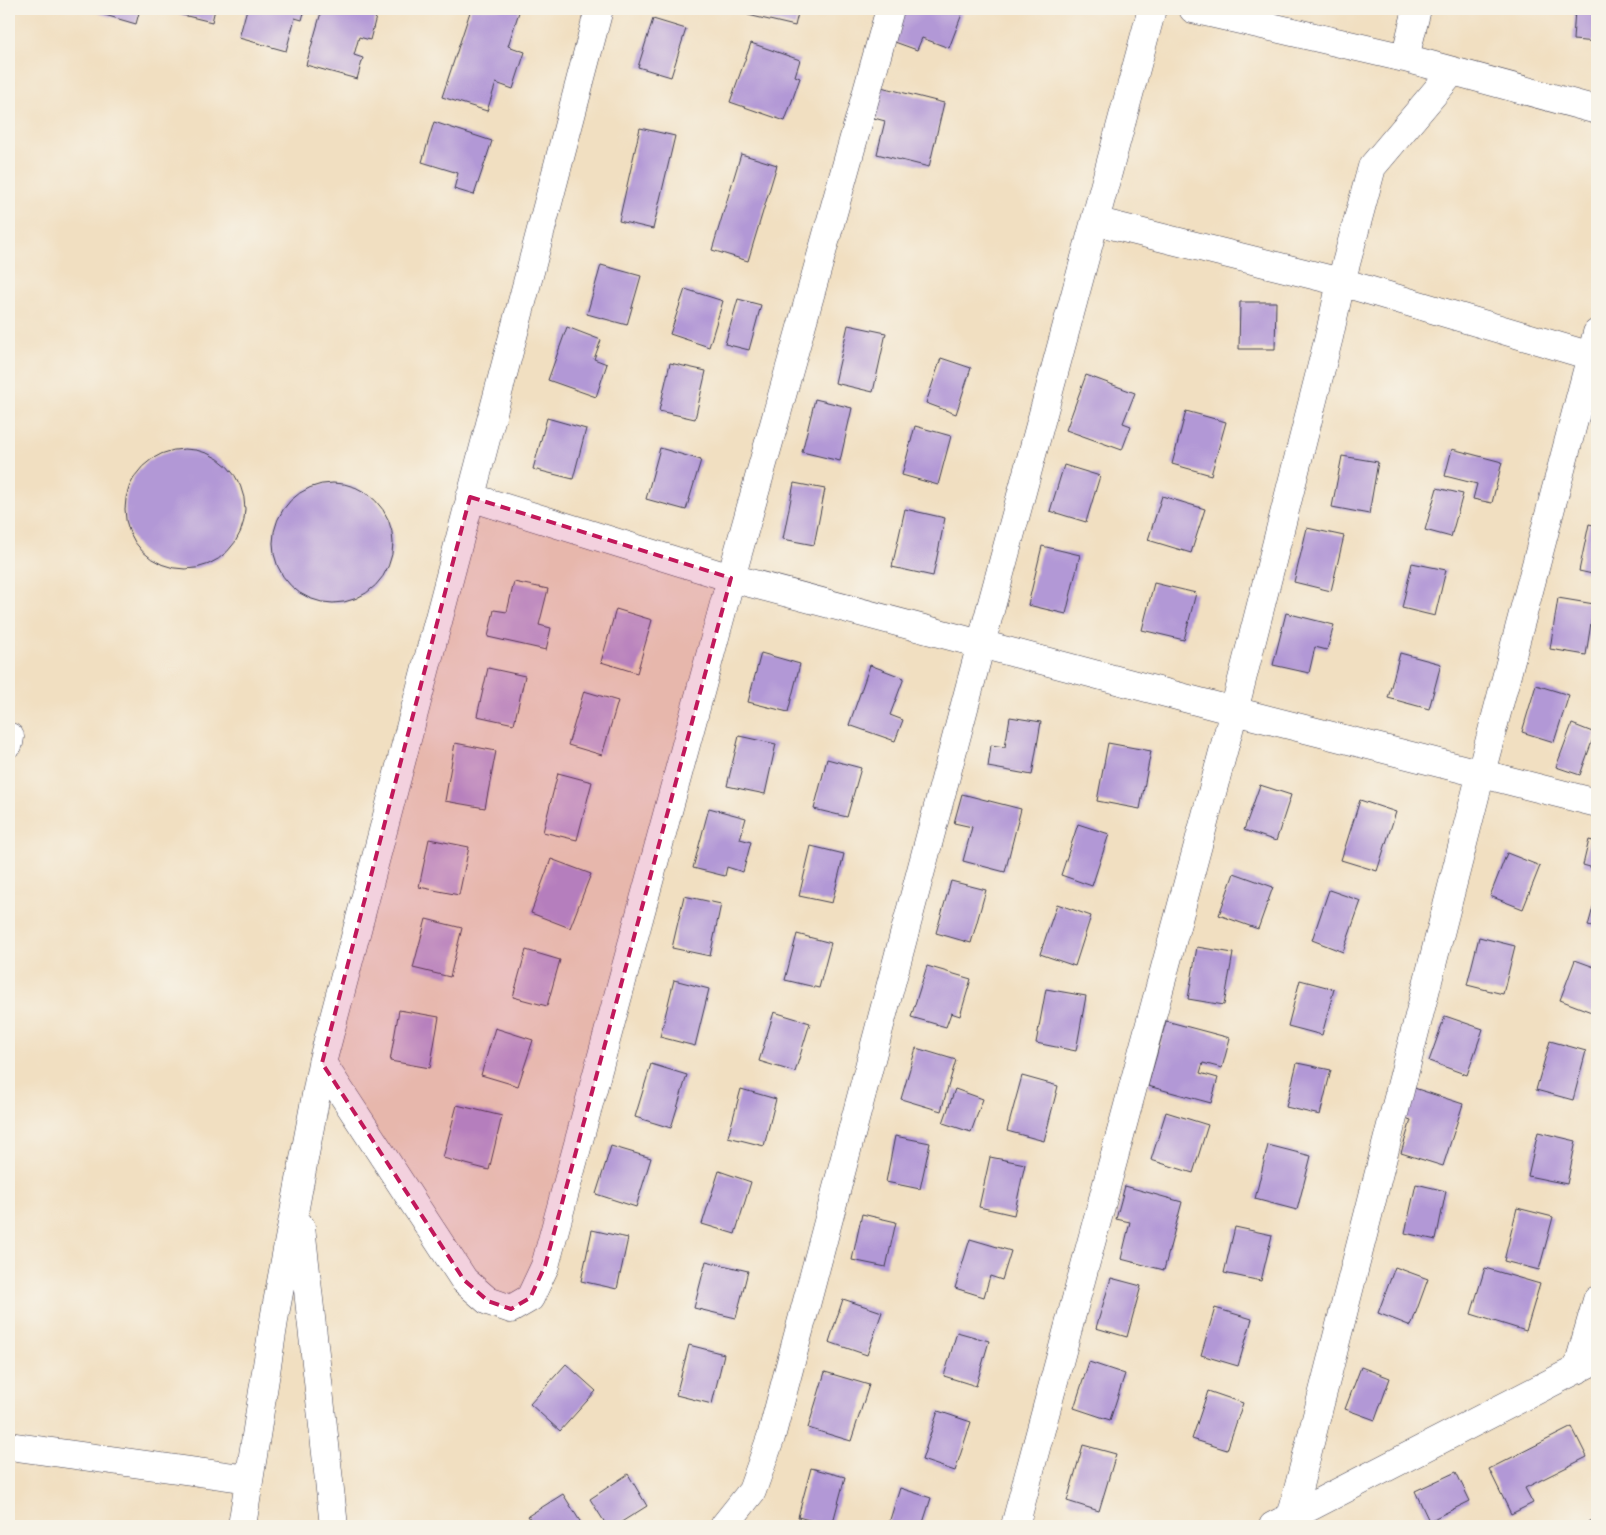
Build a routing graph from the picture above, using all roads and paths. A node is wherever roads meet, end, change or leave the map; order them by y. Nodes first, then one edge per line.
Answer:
1 (599, 9) edge
2 (890, 9) edge
3 (1152, 9) edge
4 (1193, 9) edge
5 (1417, 9) edge
6 (1405, 58) junction
7 (1453, 72) junction
8 (1597, 110) edge
9 (1095, 221) junction
10 (1341, 282) junction
11 (1594, 344) edge
12 (470, 497) junction
13 (731, 578) junction
14 (981, 644) junction
15 (1234, 711) junction
16 (1481, 773) junction
17 (1597, 803) edge
18 (322, 1063) junction
19 (297, 1198) junction
20 (1597, 1300) edge
21 (1587, 1365) edge
22 (9, 1446) edge
23 (249, 1479) junction
24 (1282, 1522) edge
25 (242, 1526) edge
26 (334, 1526) edge
27 (724, 1526) edge
28 (1015, 1526) edge

1 - 12 street
2 - 13 street
3 - 9 street
4 - 6 street
5 - 6 street
6 - 7 street
7 - 8 street
7 - 10 street
9 - 10 street
9 - 14 street
10 - 11 street
10 - 15 street
11 - 16 street
12 - 13 street
12 - 18 street
13 - 14 street
13 - 18 street
14 - 15 street
14 - 27 street
15 - 16 street
15 - 28 street
16 - 17 street
16 - 24 street
18 - 19 street
19 - 23 street
19 - 26 street
20 - 21 street
21 - 24 street
22 - 23 street
23 - 25 street

